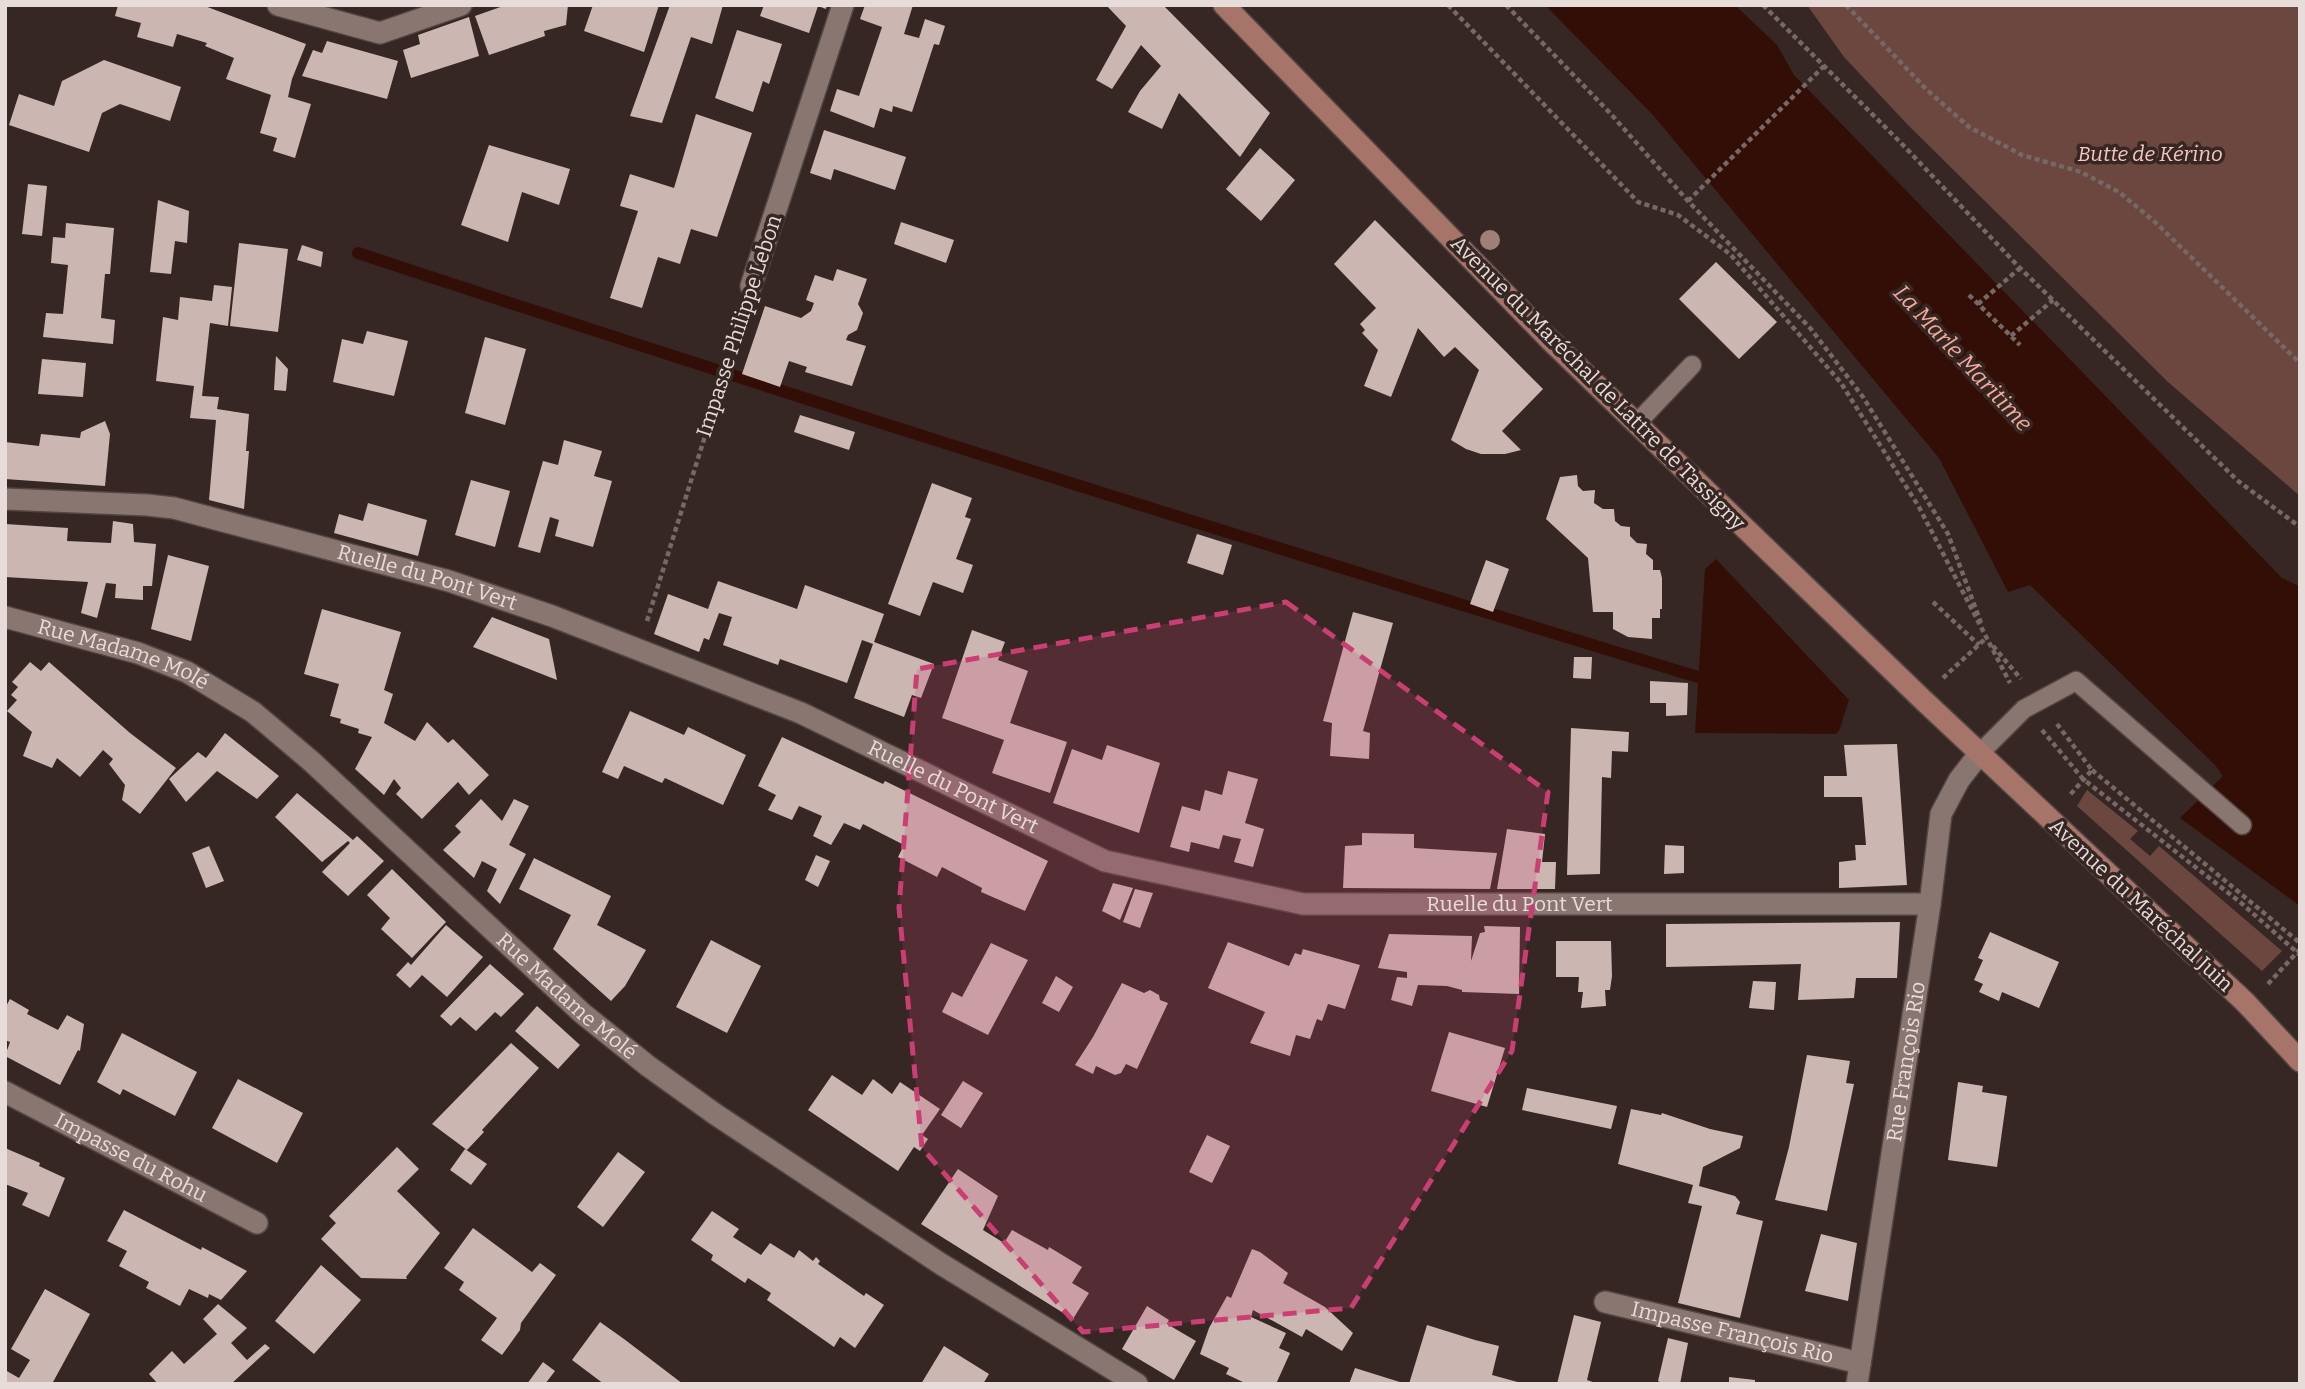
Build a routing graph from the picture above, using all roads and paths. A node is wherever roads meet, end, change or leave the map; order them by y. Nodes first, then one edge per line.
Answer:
1 (278, 5) edge
2 (461, 5) edge
3 (843, 5) edge
4 (1224, 5) edge
5 (1448, 5) edge
6 (1506, 5) edge
7 (1763, 5) edge
8 (1846, 5) edge
9 (1824, 66) junction
10 (1688, 201) junction
11 (2020, 268) junction
12 (751, 286) joint
13 (1969, 295) dead end
14 (2053, 300) junction
15 (1978, 304) junction
16 (2011, 336) junction
17 (2020, 345) dead end
18 (2300, 363) edge
19 (1692, 365) dead end
20 (1637, 423) junction
21 (5, 499) edge
22 (2300, 527) edge
23 (1933, 602) dead end
24 (5, 617) edge
25 (1986, 638) junction
26 (1979, 645) junction
27 (638, 648) junction
28 (1921, 698) junction
29 (2032, 705) junction
30 (1980, 753) junction
31 (2092, 770) junction
32 (2083, 779) junction
33 (2242, 825) dead end
34 (1930, 904) junction
35 (2300, 943) edge
36 (2299, 952) edge
37 (2268, 984) dead end
38 (2300, 1061) edge
39 (5, 1092) edge
40 (257, 1223) dead end
41 (1605, 1302) dead end
42 (1859, 1373) edge
43 (1137, 1384) edge

1 - 2 street
3 - 12 street, Impasse Philippe Lebon
4 - 20 main road, Avenue du Maréchal de Lattre de Tassigny
5 - 25 path
6 - 10 path
7 - 9 path
8 - 18 path
9 - 10 path
9 - 11 path
10 - 25 path
11 - 14 path
11 - 15 path
12 - 27 path, Impasse Philippe Lebon
13 - 15 path
14 - 16 path
14 - 22 path
15 - 16 path
16 - 17 path
19 - 20 lane
20 - 28 main road, Avenue du Maréchal de Lattre de Tassigny
21 - 27 street, Ruelle du Pont Vert
23 - 26 path
24 - 43 street, Rue Madame Molé
25 - 26 path
25 - 29 path
25 - 29 path
26 - 28 path
27 - 34 street, Ruelle du Pont Vert
28 - 30 main road, Avenue du Maréchal de Lattre de Tassigny
29 - 30 lane
29 - 31 path
29 - 32 path
29 - 33 lane
30 - 34 street, Rue François Rio
30 - 38 main road, Avenue du Maréchal Juin
31 - 32 path
31 - 35 path
32 - 36 path
34 - 42 street, Rue François Rio
36 - 37 path
39 - 40 street, Impasse du Rohu
41 - 42 street, Impasse François Rio

